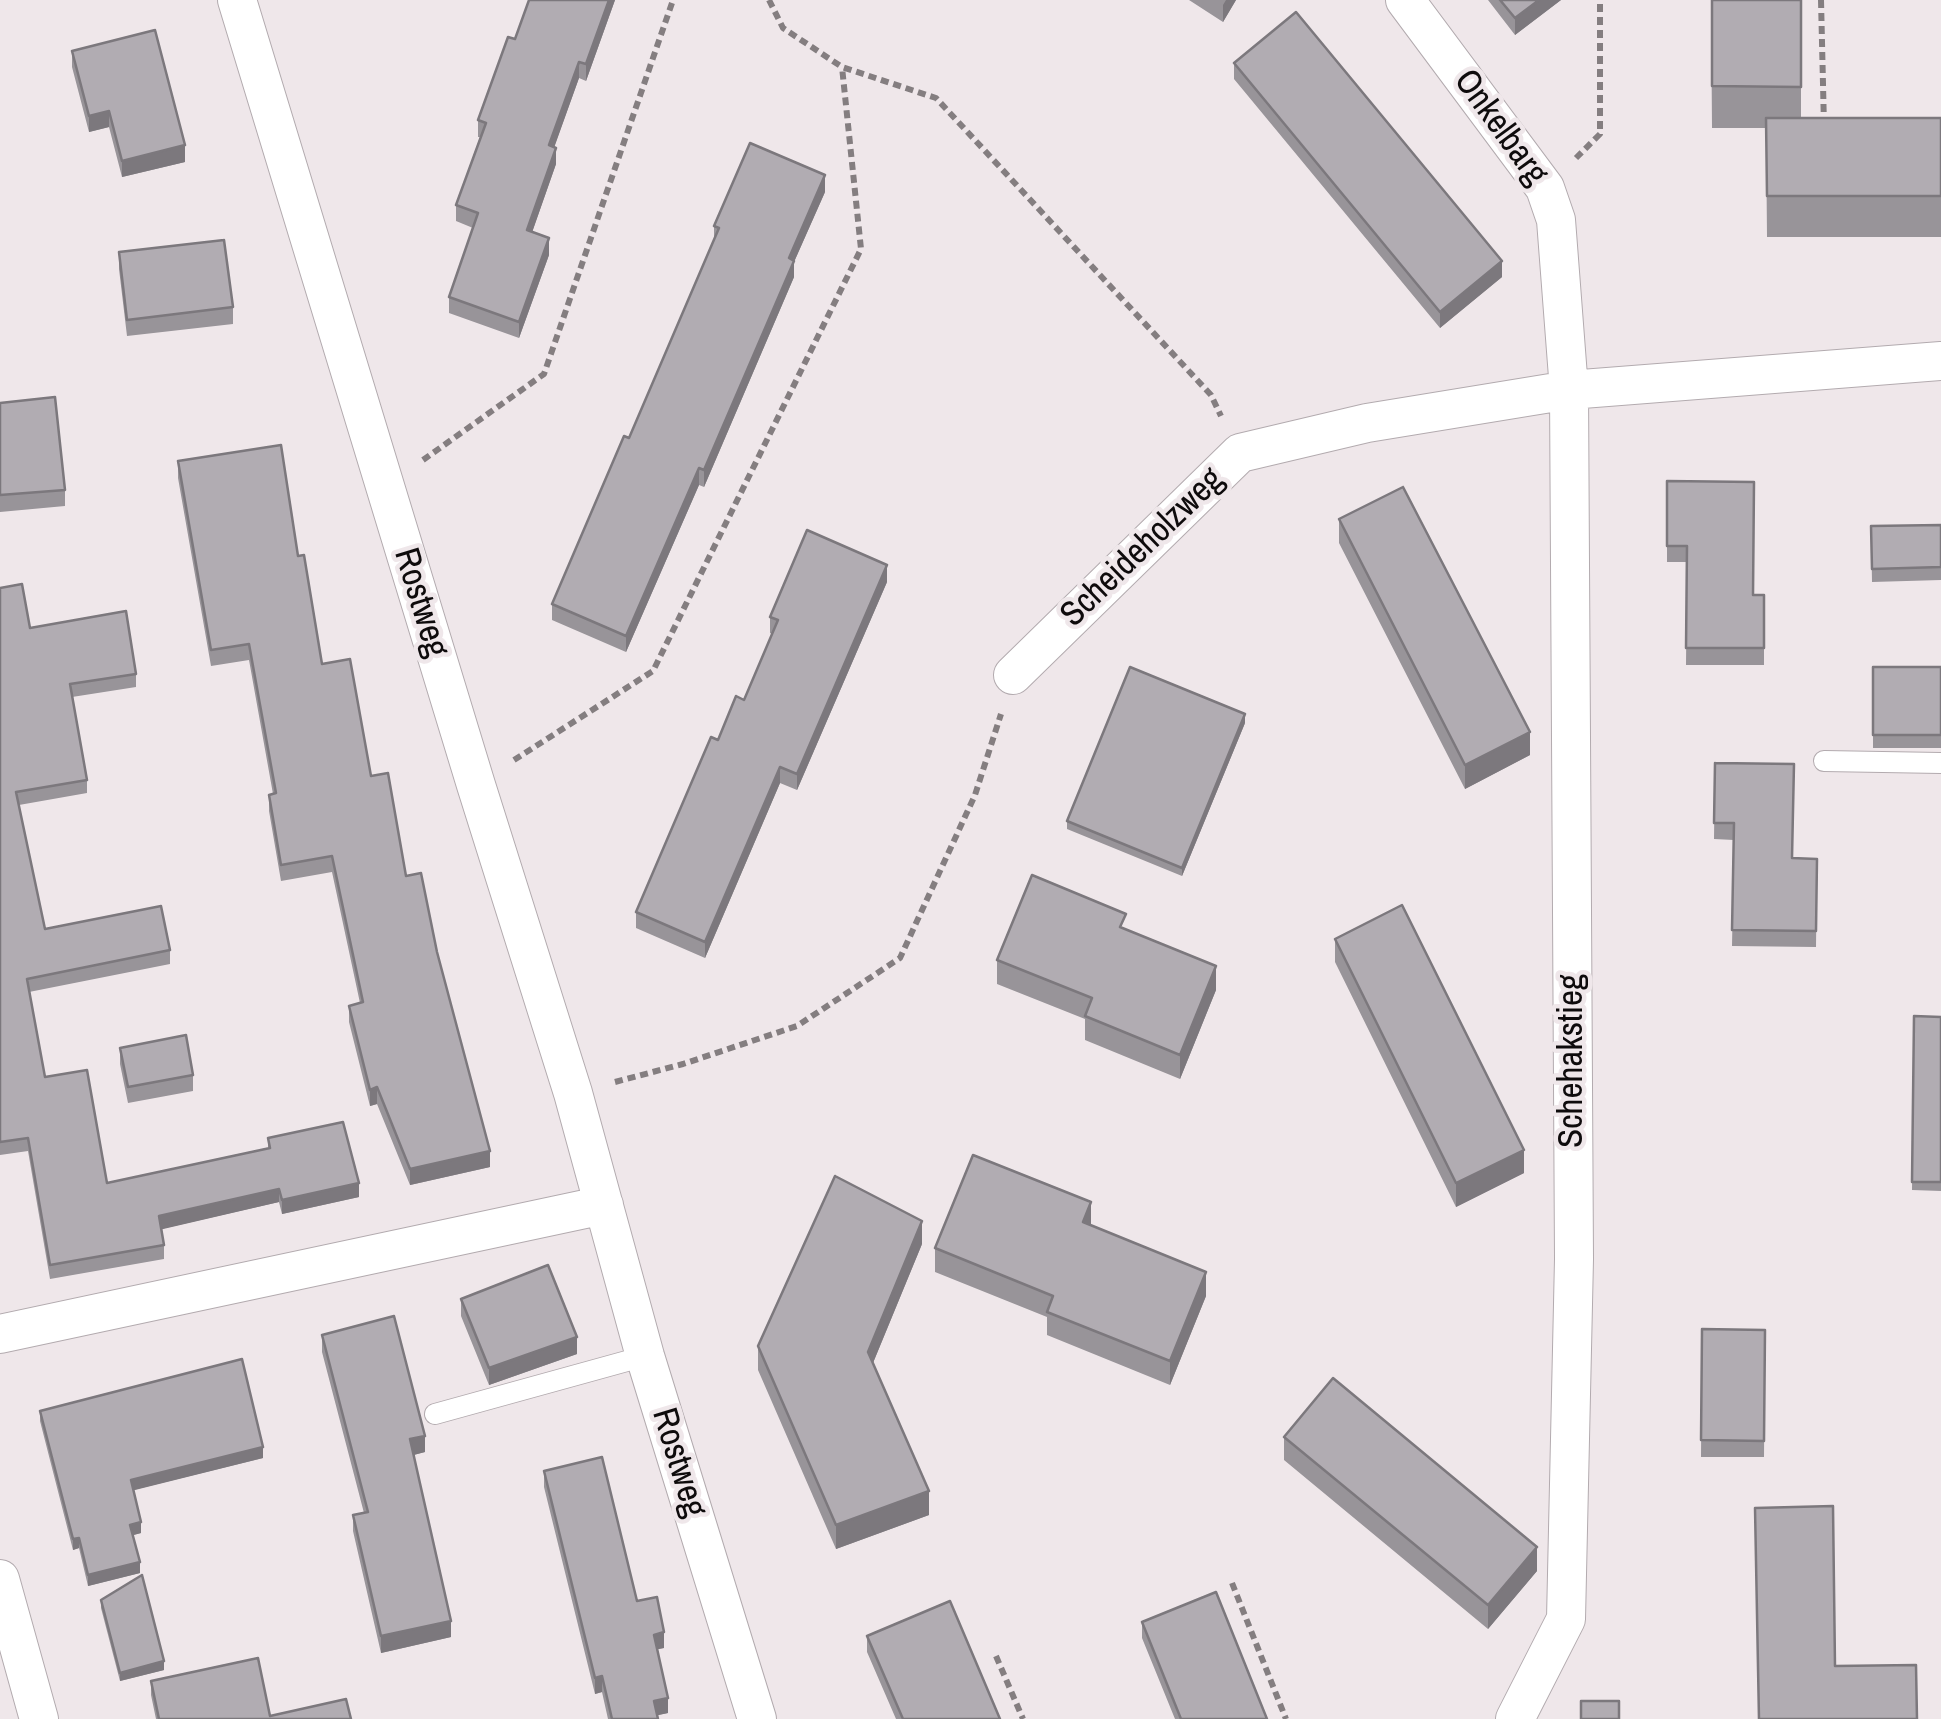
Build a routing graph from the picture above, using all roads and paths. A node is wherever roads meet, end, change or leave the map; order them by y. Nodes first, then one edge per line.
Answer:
1 (237, 0) edge
2 (672, 0) edge
3 (769, 0) edge
4 (1405, 0) edge
5 (1600, 0) edge
6 (1821, 0) edge
7 (842, 66) junction
8 (1824, 136) edge
9 (1546, 188) junction
10 (1941, 361) edge
11 (1569, 390) junction
12 (1240, 453) junction
13 (384, 487) junction
14 (1013, 675) joint
15 (1824, 760) dead end
16 (1941, 763) edge
17 (476, 786) junction
18 (573, 1093) junction
19 (604, 1206) junction
20 (0, 1334) edge
21 (645, 1356) junction
22 (435, 1414) dead end
23 (0, 1580) edge
24 (1232, 1582) dead end
25 (996, 1656) dead end
26 (39, 1719) edge
27 (757, 1719) edge
28 (1023, 1719) edge
29 (1286, 1719) edge
30 (1515, 1719) edge

1 - 13 street, Rostweg
2 - 13 path
3 - 7 path
4 - 9 street, Onkelbarg
5 - 9 path
6 - 8 path
7 - 12 path
7 - 17 path
9 - 11 street, Onkelbarg
10 - 11 street, Scheideholzweg
11 - 12 street, Scheideholzweg
11 - 30 street, Schehakstieg
12 - 14 street, Scheideholzweg
13 - 17 street, Rostweg
14 - 18 path
15 - 16 lane
17 - 18 street, Rostweg
18 - 19 street, Rostweg
19 - 20 street
19 - 21 street, Rostweg
21 - 22 lane
21 - 27 street, Rostweg
23 - 26 street
24 - 29 path
25 - 28 path

